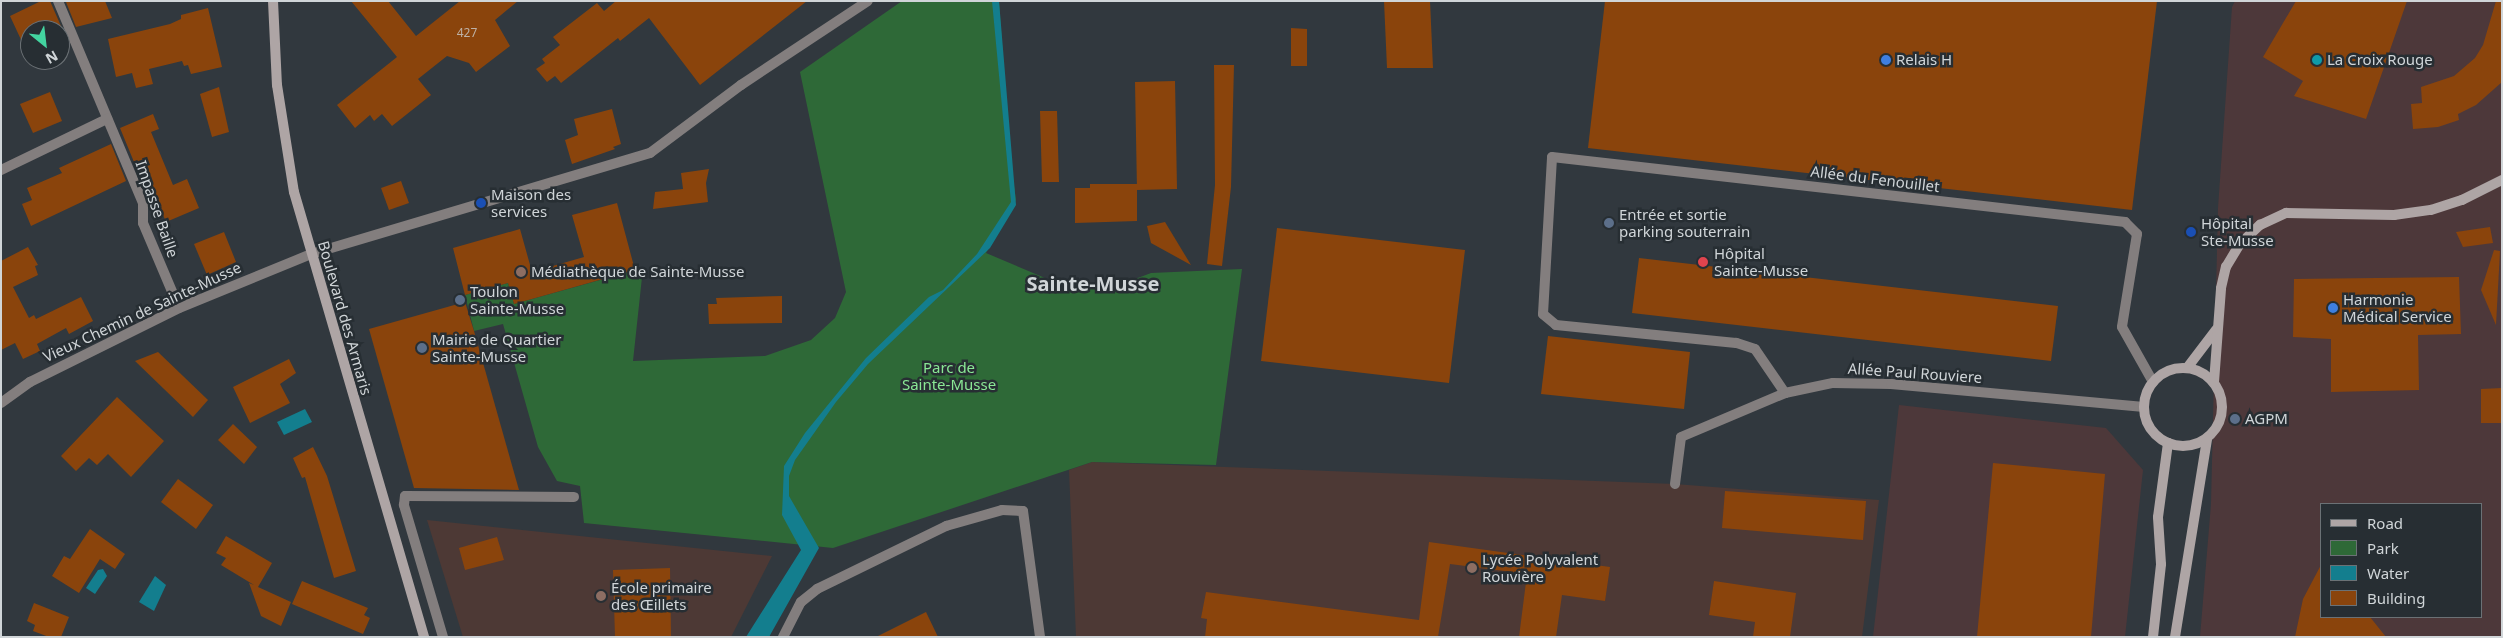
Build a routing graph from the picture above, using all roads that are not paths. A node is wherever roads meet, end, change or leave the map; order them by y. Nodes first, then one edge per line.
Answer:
1 (58, 1) edge
2 (273, 1) edge
3 (868, 1) edge
4 (107, 120) junction
5 (1, 170) edge
6 (2502, 180) edge
7 (310, 254) junction
8 (179, 308) junction
9 (2216, 330) junction
10 (2187, 368) junction
11 (2154, 382) junction
12 (2214, 382) junction
13 (1785, 393) junction
14 (1, 403) edge
15 (2144, 407) junction
16 (2207, 438) junction
17 (2168, 443) junction
18 (1675, 484) dead end
19 (574, 497) dead end
20 (424, 637) edge
21 (443, 637) edge
22 (783, 637) edge
23 (1040, 637) edge
24 (2153, 637) edge
25 (2175, 637) edge

1 - 4 street, Impasse Baille
2 - 7 main road, Boulevard des Armaris
3 - 7 street, Vieux Chemin de Sainte-Musse
4 - 5 street
4 - 8 street, Impasse Baille
6 - 9 main road
7 - 8 street, Vieux Chemin de Sainte-Musse
7 - 20 main road, Boulevard des Armaris
8 - 14 street, Vieux Chemin de Sainte-Musse
9 - 10 main road
9 - 12 main road
10 - 11 main road
10 - 12 main road
11 - 13 street, Allée du Fenouillet
11 - 15 main road
12 - 16 main road
13 - 15 street, Allée Paul Rouviere
13 - 18 street, Allée Paul Rouviere
15 - 17 main road
16 - 17 main road
16 - 25 main road
17 - 24 main road
19 - 21 street
22 - 23 street

